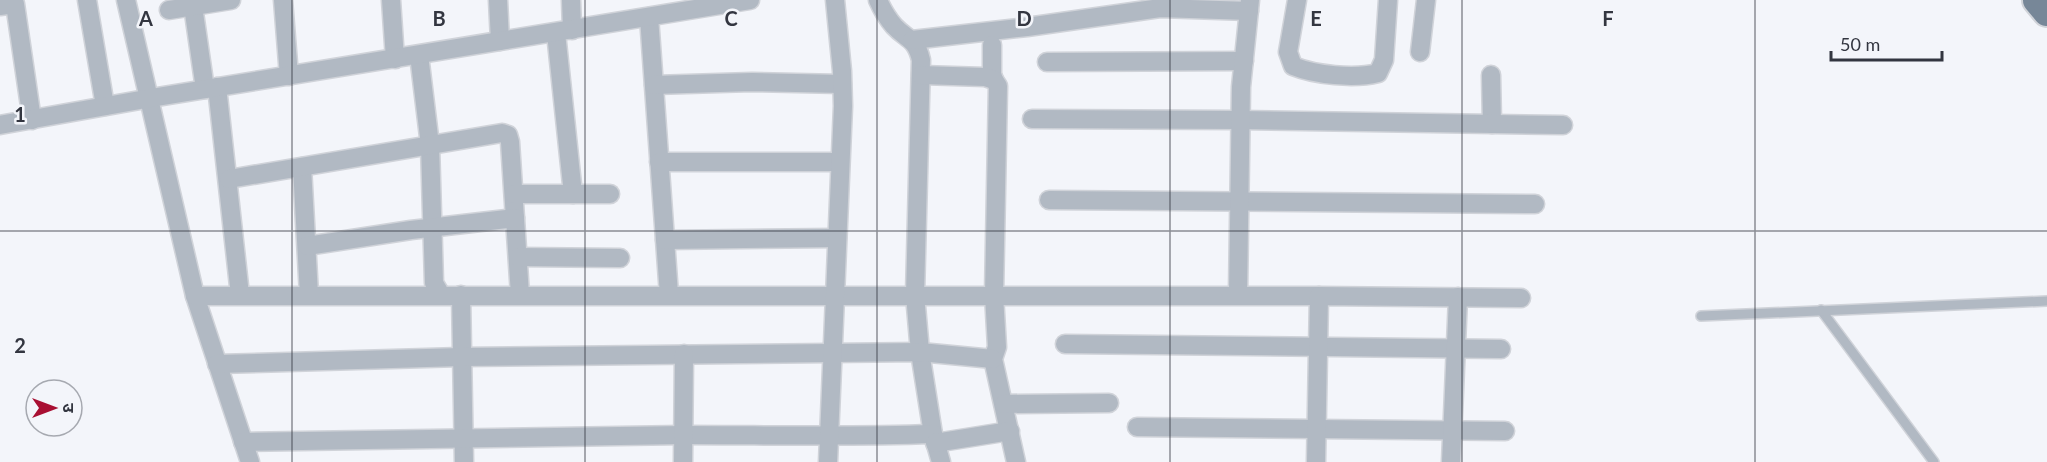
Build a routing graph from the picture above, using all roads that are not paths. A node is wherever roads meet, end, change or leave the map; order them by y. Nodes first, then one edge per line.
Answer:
1 (87, 0) edge
2 (126, 0) edge
3 (231, 0) edge
4 (283, 0) edge
5 (391, 0) edge
6 (498, 0) edge
7 (571, 0) edge
8 (750, 0) edge
9 (835, 0) edge
10 (878, 0) edge
11 (1297, 0) edge
12 (1388, 0) edge
13 (1426, 0) edge
14 (2037, 0) edge
15 (10, 4) edge
16 (1249, 5) edge
17 (193, 6) junction
18 (169, 10) dead end
19 (2047, 12) edge
20 (649, 17) junction
21 (564, 31) junction
22 (912, 40) junction
23 (500, 41) junction
24 (992, 45) dead end
25 (1420, 51) dead end
26 (418, 55) junction
27 (395, 59) junction
28 (1244, 61) junction
29 (1047, 62) dead end
30 (921, 75) junction
31 (1491, 75) dead end
32 (289, 76) junction
33 (994, 80) junction
34 (842, 84) junction
35 (654, 85) junction
36 (211, 88) junction
37 (148, 99) junction
38 (105, 106) junction
39 (1032, 119) dead end
40 (32, 120) junction
41 (1240, 120) junction
42 (1492, 124) junction
43 (0, 125) edge
44 (1563, 125) dead end
45 (430, 146) junction
46 (659, 162) junction
47 (840, 162) junction
48 (302, 167) junction
49 (229, 178) junction
50 (514, 194) junction
51 (573, 194) junction
52 (610, 194) dead end
53 (1049, 200) dead end
54 (1239, 202) junction
55 (1536, 204) dead end
56 (515, 218) junction
57 (431, 228) junction
58 (837, 238) junction
59 (665, 240) junction
60 (307, 246) junction
61 (518, 257) junction
62 (620, 258) dead end
63 (835, 294) junction
64 (1238, 294) junction
65 (240, 295) junction
66 (309, 295) junction
67 (441, 295) junction
68 (461, 295) junction
69 (520, 295) junction
70 (669, 295) junction
71 (915, 295) junction
72 (994, 295) junction
73 (195, 296) junction
74 (1319, 296) junction
75 (1458, 297) junction
76 (1521, 298) dead end
77 (2047, 301) edge
78 (1821, 310) junction
79 (1701, 316) dead end
80 (1065, 344) dead end
81 (1317, 347) junction
82 (1455, 349) junction
83 (1501, 349) dead end
84 (833, 352) junction
85 (920, 352) junction
86 (684, 354) junction
87 (461, 357) junction
88 (993, 359) junction
89 (216, 364) junction
90 (1109, 403) dead end
91 (1004, 404) junction
92 (1137, 428) dead end
93 (1316, 429) junction
94 (1010, 431) junction
95 (1452, 431) junction
96 (1504, 431) dead end
97 (683, 435) junction
98 (830, 437) junction
99 (463, 438) junction
100 (934, 439) junction
101 (243, 442) junction
102 (250, 462) edge
103 (464, 462) edge
104 (683, 462) edge
105 (828, 462) edge
106 (941, 462) edge
107 (1016, 462) edge
108 (1316, 462) edge
109 (1451, 462) edge
110 (1934, 462) edge

1 - 38 street
2 - 37 street
3 - 17 street
4 - 32 street
5 - 27 street
6 - 23 street
7 - 21 street
8 - 20 street
9 - 34 street
10 - 22 street
11 - 12 street
13 - 25 street
14 - 19 main road
15 - 40 street
16 - 22 street
16 - 28 street
17 - 18 street
17 - 36 street
20 - 21 street
20 - 35 street
21 - 23 street
21 - 51 street
22 - 30 street
23 - 26 street
24 - 33 street
26 - 27 street
26 - 45 street
27 - 32 street
28 - 29 street
28 - 41 street
30 - 33 street
30 - 71 street
31 - 42 street
32 - 36 street
33 - 72 street
34 - 35 street
34 - 47 street
35 - 46 street
36 - 37 street
36 - 49 street
37 - 38 street
37 - 73 street
38 - 40 street
39 - 41 street
40 - 43 street
41 - 42 street
41 - 54 street
42 - 44 street
45 - 48 street
45 - 50 street
45 - 57 street
46 - 47 street
46 - 59 street
47 - 58 street
48 - 49 street
48 - 60 street
49 - 65 street
50 - 51 street
50 - 56 street
51 - 52 street
53 - 54 street
54 - 55 street
54 - 64 street
56 - 57 street
56 - 61 street
57 - 60 street
57 - 67 street
58 - 59 street
58 - 63 street
59 - 70 street
60 - 66 street
61 - 62 street
61 - 69 street
63 - 70 street
63 - 71 street
63 - 84 street
64 - 72 street
64 - 74 street
65 - 66 street
65 - 73 street
66 - 67 street
67 - 68 street
68 - 69 street
68 - 87 street
69 - 70 street
71 - 72 street
71 - 85 street
72 - 88 street
73 - 89 street
74 - 75 street
74 - 81 street
75 - 76 street
75 - 82 street
77 - 78 lane
78 - 79 lane
78 - 110 lane
80 - 81 street
81 - 82 street
81 - 93 street
82 - 83 street
82 - 95 street
84 - 85 street
84 - 86 street
84 - 98 street
85 - 88 street
85 - 100 street
86 - 87 street
86 - 97 street
87 - 89 street
87 - 99 street
88 - 91 street
89 - 101 street
90 - 91 street
91 - 94 street
92 - 93 street
93 - 95 street
93 - 108 street
94 - 100 street
94 - 107 street
95 - 96 street
95 - 109 street
97 - 98 street
97 - 99 street
97 - 104 street
98 - 100 street
98 - 105 street
99 - 101 street
99 - 103 street
100 - 106 street
101 - 102 street

